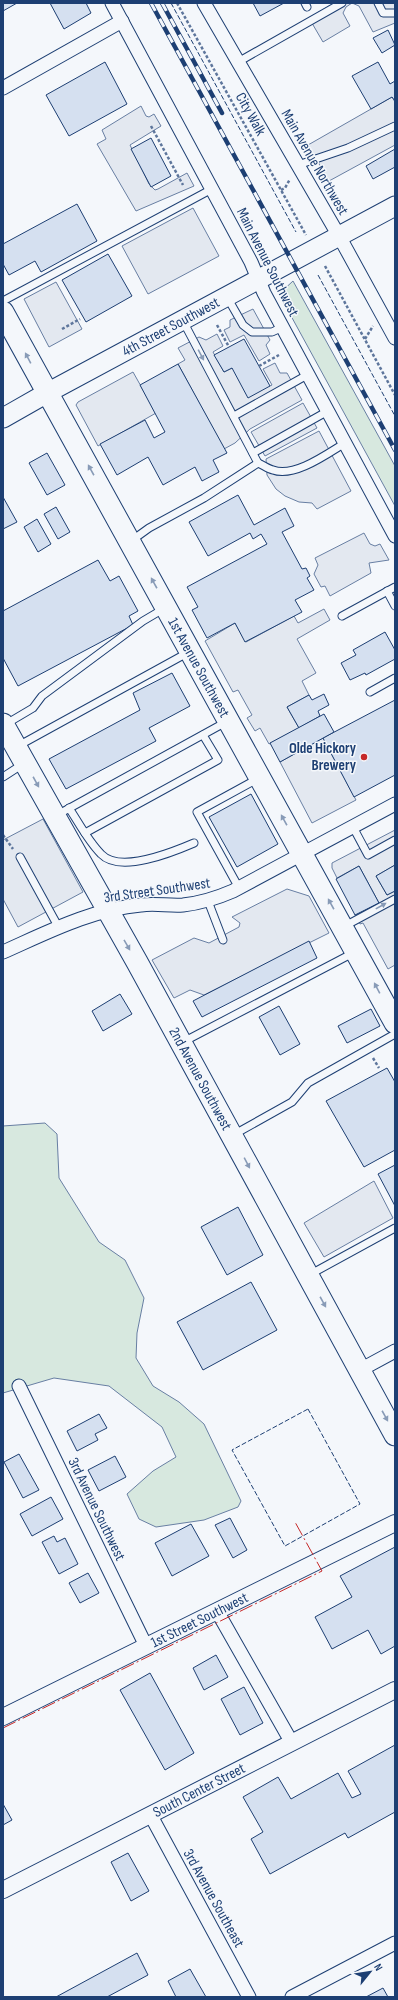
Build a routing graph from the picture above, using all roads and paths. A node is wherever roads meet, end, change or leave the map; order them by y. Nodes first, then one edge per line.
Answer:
1 (112, 3) edge
2 (177, 3) edge
3 (204, 3) edge
4 (342, 3) edge
5 (378, 3) edge
6 (395, 13) edge
7 (122, 21) junction
8 (238, 62) junction
9 (3, 88) edge
10 (151, 126) dead end
11 (395, 126) edge
12 (298, 165) junction
13 (183, 185) dead end
14 (212, 189) junction
15 (395, 206) edge
16 (306, 235) dead end
17 (339, 236) junction
18 (325, 266) dead end
19 (259, 280) junction
20 (227, 297) junction
21 (3, 300) edge
22 (3, 312) edge
23 (80, 319) dead end
24 (183, 320) junction
25 (217, 325) dead end
26 (283, 327) junction
27 (62, 329) dead end
28 (395, 338) edge
29 (229, 347) dead end
30 (279, 355) dead end
31 (259, 366) dead end
32 (308, 374) junction
33 (47, 392) junction
34 (395, 395) edge
35 (328, 411) junction
36 (234, 416) junction
37 (3, 418) edge
38 (345, 443) junction
39 (253, 453) junction
40 (258, 463) junction
41 (395, 536) edge
42 (131, 541) junction
43 (395, 587) edge
44 (387, 591) junction
45 (395, 606) edge
46 (167, 607) junction
47 (342, 616) dead end
48 (191, 651) junction
49 (395, 678) edge
50 (370, 692) dead end
51 (229, 720) junction
52 (4, 725) edge
53 (203, 735) junction
54 (21, 755) junction
55 (3, 777) edge
56 (260, 777) junction
57 (395, 804) edge
58 (62, 812) junction
59 (353, 827) junction
60 (85, 833) junction
61 (3, 835) edge
62 (395, 840) edge
63 (194, 843) dead end
64 (302, 854) junction
65 (20, 857) joint
66 (239, 888) junction
67 (395, 898) edge
68 (208, 900) junction
69 (108, 911) junction
70 (343, 927) junction
71 (59, 928) junction
72 (223, 940) dead end
73 (356, 951) junction
74 (3, 952) edge
75 (395, 1023) edge
76 (395, 1034) edge
77 (181, 1043) junction
78 (232, 1135) junction
79 (395, 1228) edge
80 (308, 1276) junction
81 (395, 1350) edge
82 (360, 1370) junction
83 (19, 1386) dead end
84 (395, 1435) edge
85 (395, 1523) edge
86 (217, 1611) junction
87 (146, 1646) junction
88 (395, 1690) edge
89 (3, 1717) edge
90 (292, 1743) junction
91 (150, 1814) junction
92 (3, 1890) edge
93 (395, 1943) edge
94 (249, 1997) edge
95 (292, 1997) edge

1 - 7 street, Main Avenue Southwest
2 - 16 path, City Walk
3 - 8 street, Main Avenue Northwest
4 - 8 lane
5 - 6 lane
7 - 9 street
7 - 14 street, Main Avenue Southwest
8 - 12 street, Main Avenue Northwest
10 - 13 path
11 - 12 lane
12 - 17 street, Main Avenue Northwest
14 - 19 street, Main Avenue Southwest
14 - 21 lane
15 - 17 main road, 4th Street Southwest
17 - 19 main road, 4th Street Southwest
17 - 28 street, Main Avenue Northwest
18 - 34 path
19 - 20 main road, 4th Street Southwest
19 - 26 street, Main Avenue Southwest
20 - 24 main road, 4th Street Southwest
20 - 26 lane
33 -> 22 main road, 1st Avenue Southwest
23 - 27 path
24 - 33 main road, 4th Street Southwest
24 -> 36 lane
25 - 29 path
26 - 32 street, Main Avenue Southwest
30 - 31 path
32 - 35 street, Main Avenue Southwest
32 - 36 lane
33 - 37 main road, 4th Street Southwest
42 -> 33 main road, 1st Avenue Southwest
35 - 38 street, Main Avenue Southwest
35 - 39 lane
36 - 39 lane
38 - 40 lane
38 - 41 street, Main Avenue Southwest
39 - 40 lane
40 - 42 lane
46 -> 42 main road, 1st Avenue Southwest
43 - 44 lane
44 - 45 lane
44 - 47 lane
46 - 48 main road, 1st Avenue Southwest
46 - 52 lane
48 - 51 main road, 1st Avenue Southwest
48 - 54 lane
49 - 50 lane
51 - 53 lane
51 - 56 main road, 1st Avenue Southwest
52 - 54 main road, 2nd Avenue Southwest
53 - 58 lane
53 - 60 lane
54 - 55 lane
54 -> 58 main road, 2nd Avenue Southwest
64 -> 56 main road, 1st Avenue Southwest
56 - 66 lane
57 - 59 street, 3rd Street Southwest
58 - 60 lane
58 - 69 main road, 2nd Avenue Southwest
59 - 62 lane
59 - 64 street, 3rd Street Southwest
60 - 63 lane
61 - 65 path
64 - 66 street, 3rd Street Southwest
70 -> 64 main road, 1st Avenue Southwest
65 - 71 lane
66 - 68 street, 3rd Street Southwest
70 -> 67 lane
68 - 69 street, 3rd Street Southwest
68 - 72 lane
69 - 71 street, 3rd Street Southwest
69 -> 77 main road, 2nd Avenue Southwest
70 - 73 main road, 1st Avenue Southwest
71 - 74 street, 3rd Street Southwest
75 -> 73 main road, 1st Avenue Southwest
73 - 77 lane
76 - 78 lane
77 - 78 main road, 2nd Avenue Southwest
78 -> 80 main road, 2nd Avenue Southwest
79 - 80 lane
80 -> 82 main road, 2nd Avenue Southwest
81 - 82 street
82 -> 84 main road, 2nd Avenue Southwest
83 - 87 street, 3rd Avenue Southwest
85 - 86 street, 1st Street Southwest
86 - 87 street, 1st Street Southwest
86 - 90 street
87 - 89 street, 1st Street Southwest
88 - 90 street, South Center Street
90 - 91 street, South Center Street
91 - 92 street, South Center Street
91 - 94 street, 3rd Avenue Southeast
93 - 95 street

